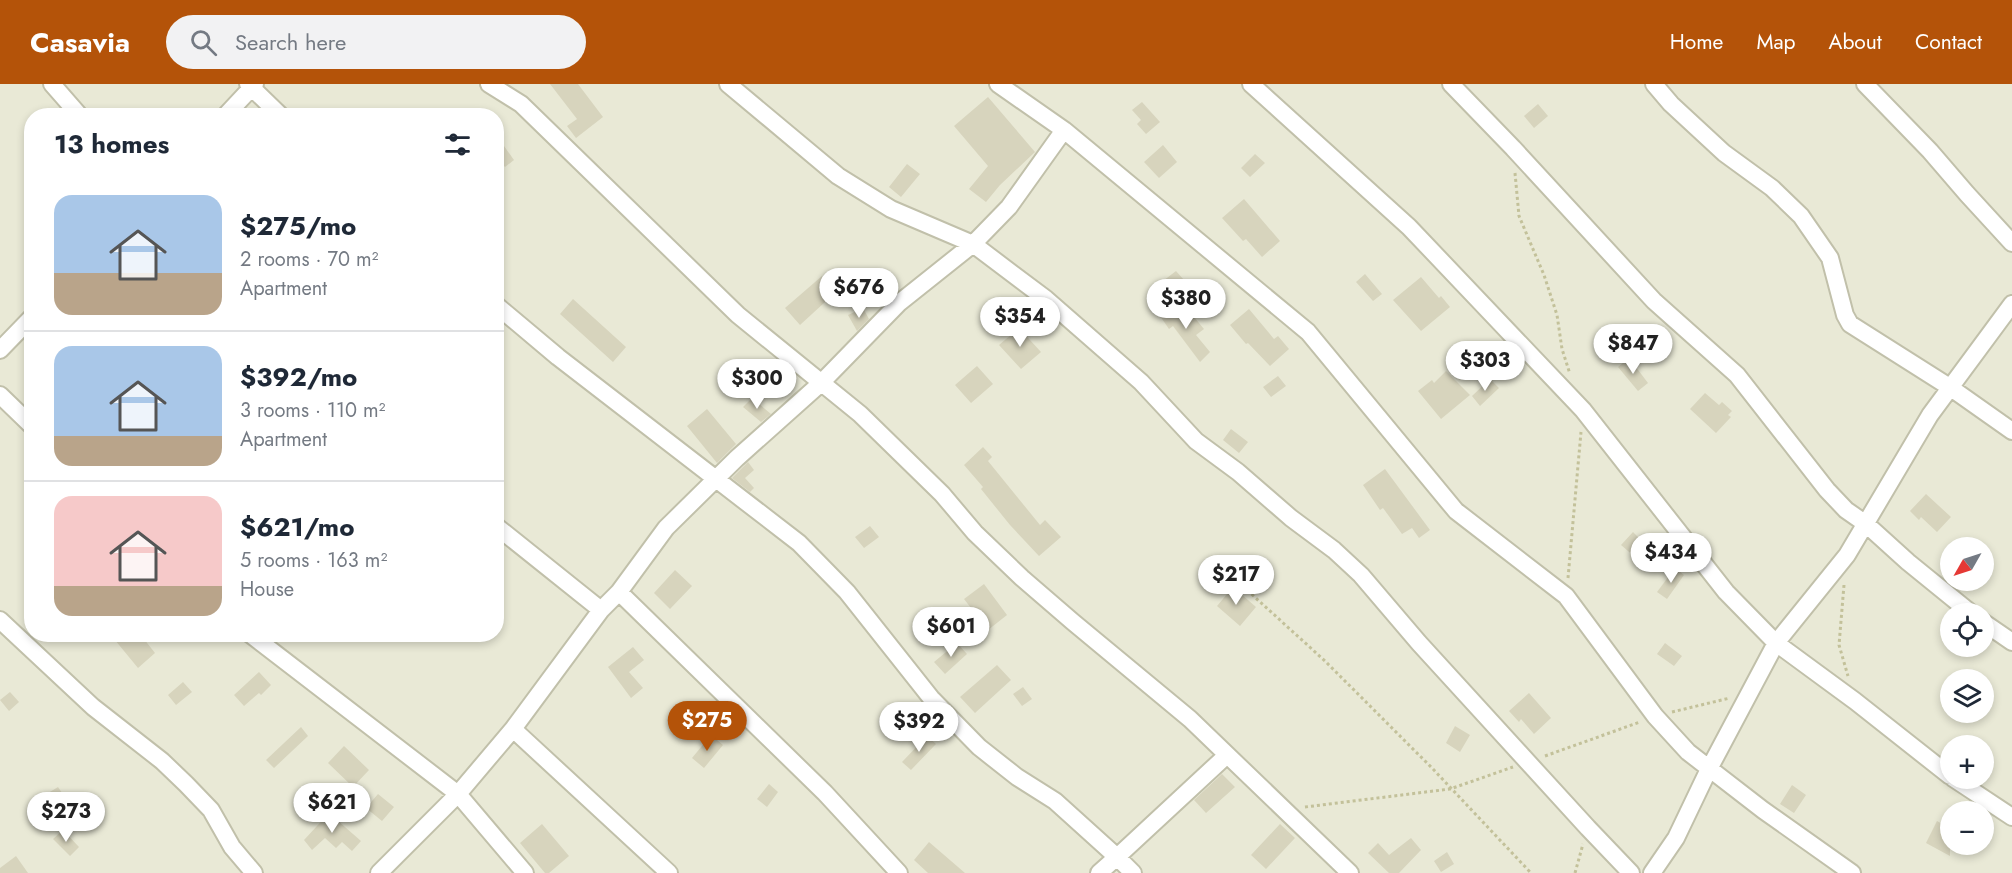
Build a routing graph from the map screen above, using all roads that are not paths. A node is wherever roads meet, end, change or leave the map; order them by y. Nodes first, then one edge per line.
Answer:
1 (52, 84) edge
2 (489, 84) edge
3 (728, 84) edge
4 (998, 84) edge
5 (1251, 84) edge
6 (1451, 84) edge
7 (1654, 84) edge
8 (1865, 84) edge
9 (252, 85) edge
10 (73, 108) edge
11 (232, 108) edge
12 (274, 108) edge
13 (1064, 130) junction
14 (2012, 243) edge
15 (973, 244) junction
16 (2012, 304) edge
17 (504, 312) edge
18 (24, 325) edge
19 (0, 350) edge
20 (821, 383) junction
21 (1951, 388) junction
22 (0, 395) edge
23 (24, 418) edge
24 (2012, 430) edge
25 (715, 479) junction
26 (1866, 524) junction
27 (504, 532) edge
28 (619, 592) junction
29 (1958, 603) edge
30 (602, 610) junction
31 (0, 620) edge
32 (1994, 630) edge
33 (260, 642) edge
34 (2012, 642) edge
35 (1776, 643) junction
36 (513, 729) junction
37 (1227, 755) junction
38 (1940, 767) edge
39 (1709, 769) junction
40 (1970, 789) edge
41 (458, 794) junction
42 (2012, 817) edge
43 (1117, 857) junction
44 (254, 873) edge
45 (379, 873) edge
46 (525, 873) edge
47 (669, 873) edge
48 (899, 873) edge
49 (1099, 873) edge
50 (1133, 873) edge
51 (1350, 873) edge
52 (1631, 873) edge
53 (1652, 873) edge
54 (1852, 873) edge

1 - 10 street
2 - 20 street
3 - 15 street
4 - 13 street
5 - 35 street
6 - 26 street
7 - 21 street
8 - 14 street
9 - 11 street
9 - 12 street
13 - 15 street
13 - 39 street
15 - 20 street
15 - 52 street
16 - 21 street
17 - 25 street
18 - 19 street
20 - 25 street
20 - 37 street
21 - 24 street
21 - 26 street
22 - 23 street
25 - 28 street
25 - 43 street
26 - 29 street
26 - 35 street
27 - 30 street
28 - 30 street
28 - 48 street
30 - 36 street
31 - 44 street
32 - 34 street
33 - 41 street
35 - 38 street
35 - 39 street
36 - 41 street
36 - 47 street
37 - 43 street
37 - 51 street
39 - 53 street
39 - 54 street
40 - 42 street
41 - 45 street
41 - 46 street
43 - 49 street
43 - 50 street

